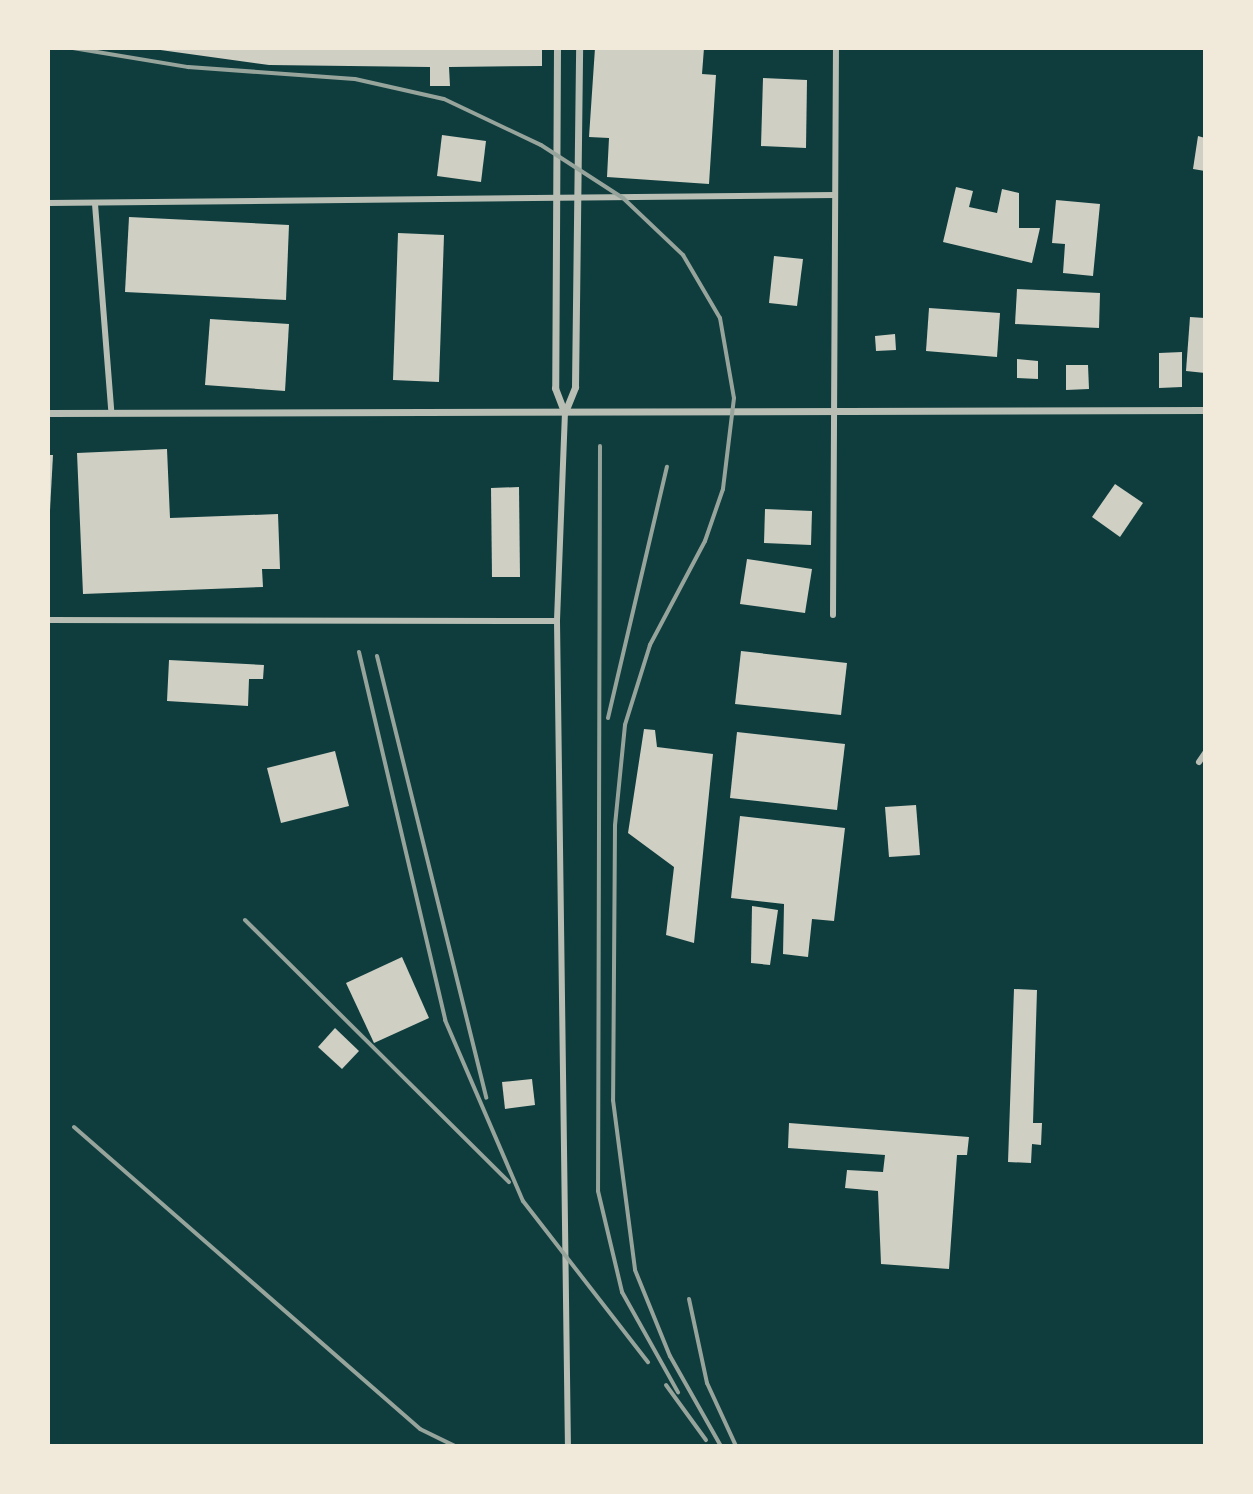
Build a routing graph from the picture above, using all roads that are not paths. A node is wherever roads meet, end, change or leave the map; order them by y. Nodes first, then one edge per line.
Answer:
1 (557, 48) edge
2 (579, 48) edge
3 (836, 48) edge
4 (835, 195) junction
5 (48, 203) edge
6 (95, 204) junction
7 (111, 409) junction
8 (1205, 410) edge
9 (834, 411) junction
10 (565, 412) junction
11 (48, 413) edge
12 (833, 615) dead end
13 (48, 620) edge
14 (557, 621) junction
15 (1205, 753) edge
16 (1199, 762) dead end
17 (568, 1446) edge

1 - 10 street
2 - 10 street
3 - 4 street
4 - 6 street
4 - 9 street
5 - 6 street
6 - 7 street
7 - 10 street
7 - 11 street
8 - 9 street
9 - 10 street
9 - 12 street
10 - 14 street
13 - 14 street
14 - 17 street
15 - 16 street

